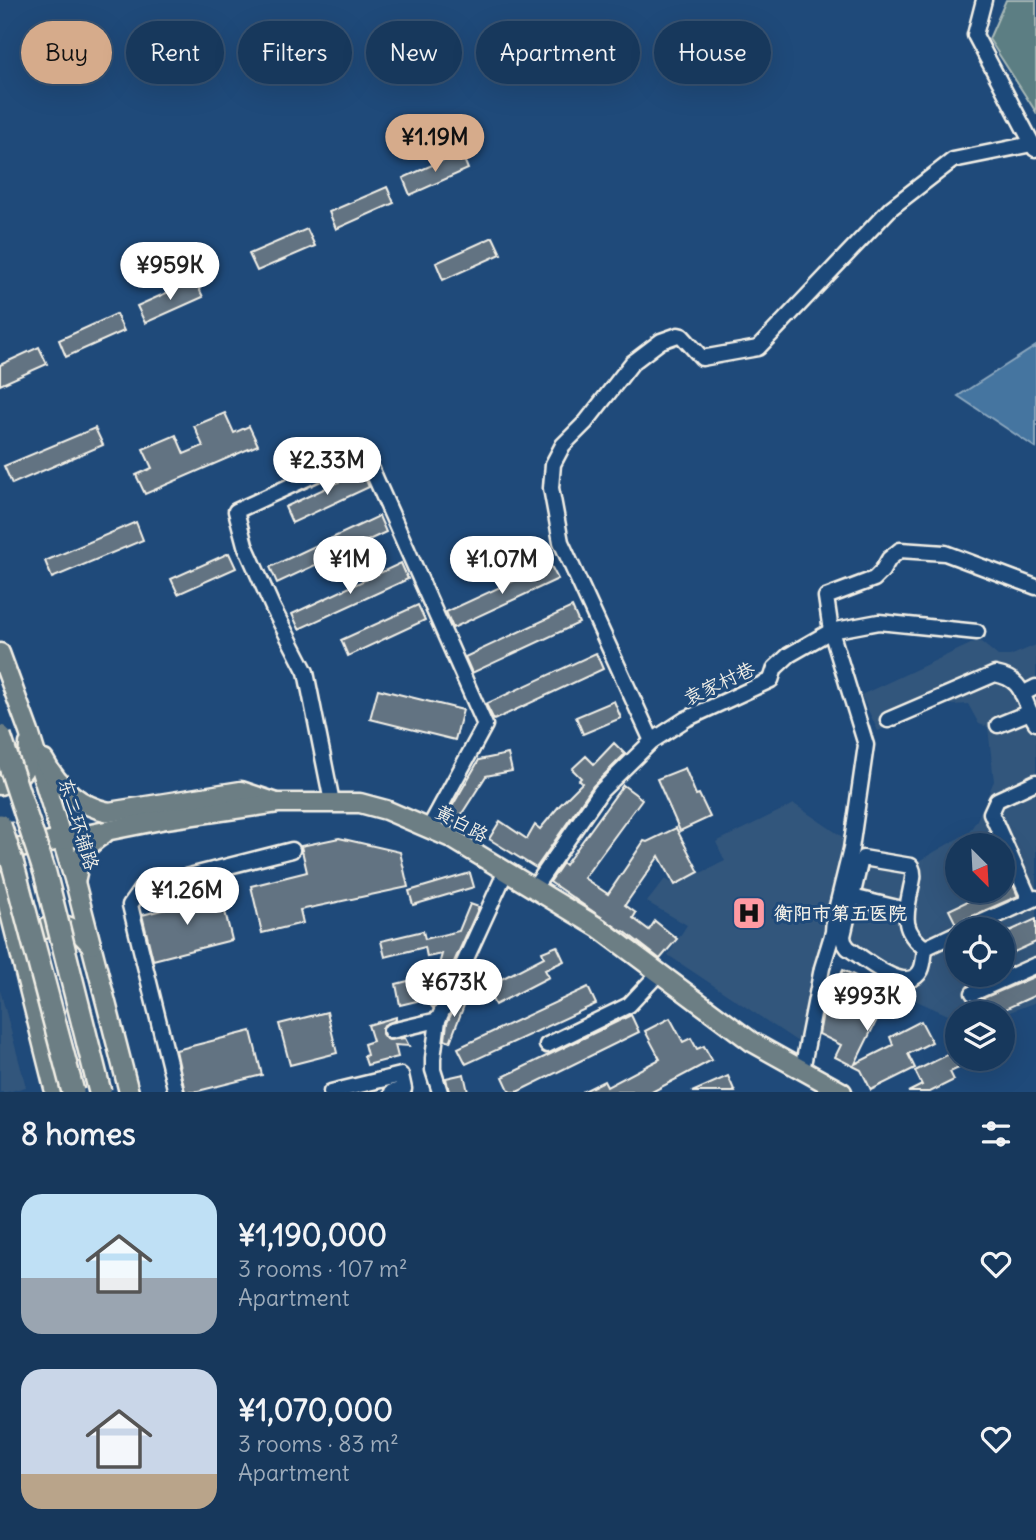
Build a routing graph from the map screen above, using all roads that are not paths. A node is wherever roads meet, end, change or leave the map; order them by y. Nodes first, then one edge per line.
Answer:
1 (984, 0) edge
2 (1034, 147) edge
3 (1036, 587) edge
4 (831, 631) junction
5 (977, 632) dead end
6 (0, 653) edge
7 (1029, 691) edge
8 (1033, 717) edge
9 (888, 720) dead end
10 (998, 726) dead end
11 (29, 732) junction
12 (0, 736) edge
13 (652, 741) junction
14 (1036, 782) edge
15 (0, 785) edge
16 (332, 802) junction
17 (278, 803) junction
18 (0, 825) edge
19 (429, 828) junction
20 (108, 831) junction
21 (998, 833) edge
22 (62, 840) junction
23 (292, 850) dead end
24 (0, 852) edge
25 (506, 871) junction
26 (1015, 875) edge
27 (0, 881) edge
28 (75, 882) junction
29 (534, 888) junction
30 (852, 897) junction
31 (1033, 899) edge
32 (906, 910) junction
33 (0, 911) edge
34 (993, 917) edge
35 (16, 939) junction
36 (945, 939) edge
37 (91, 945) junction
38 (925, 948) junction
39 (23, 964) junction
40 (1036, 965) edge
41 (659, 973) junction
42 (973, 993) dead end
43 (438, 1020) junction
44 (391, 1031) dead end
45 (547, 1045) dead end
46 (802, 1070) junction
47 (435, 1088) edge
48 (55, 1092) edge
49 (73, 1092) edge
50 (100, 1092) edge
51 (129, 1092) edge
52 (176, 1092) edge
53 (331, 1092) edge
54 (391, 1092) edge
55 (842, 1092) edge

1 - 2 street
2 - 13 street
3 - 4 street
4 - 5 street, 袁家村巷
4 - 13 street, 袁家村巷
4 - 46 street
6 - 11 main road, 东二环辅路
7 - 8 street
7 - 9 street
8 - 10 street
11 - 15 main road
11 - 17 main road
11 - 22 main road, 东二环辅路
12 - 50 highway, bridge
13 - 29 street, 袁家村巷
14 - 21 street
16 - 17 main road, 黄白路
16 - 19 main road, 黄白路
16 - 19 street
17 - 20 main road, 黄白路
18 - 49 highway, bridge
19 - 25 main road, 黄白路
20 - 22 main road, 黄白路
20 - 28 main road
22 - 24 main road, 黄白路
22 - 28 main road, 东二环辅路
23 - 52 street
25 - 29 main road, 黄白路
25 - 43 street
26 - 31 street
27 - 35 main road
28 - 37 main road, 东二环辅路
29 - 41 main road, 黄白路
30 - 32 street
30 - 32 street
30 - 38 street
31 - 34 street
32 - 38 street
33 - 35 main road
35 - 39 main road
36 - 38 street
37 - 39 main road
37 - 51 main road, 东二环辅路
39 - 48 main road
40 - 42 street
41 - 45 street
41 - 46 main road, 黄白路
43 - 44 street
43 - 47 street
46 - 55 main road, 黄白路
53 - 54 street

